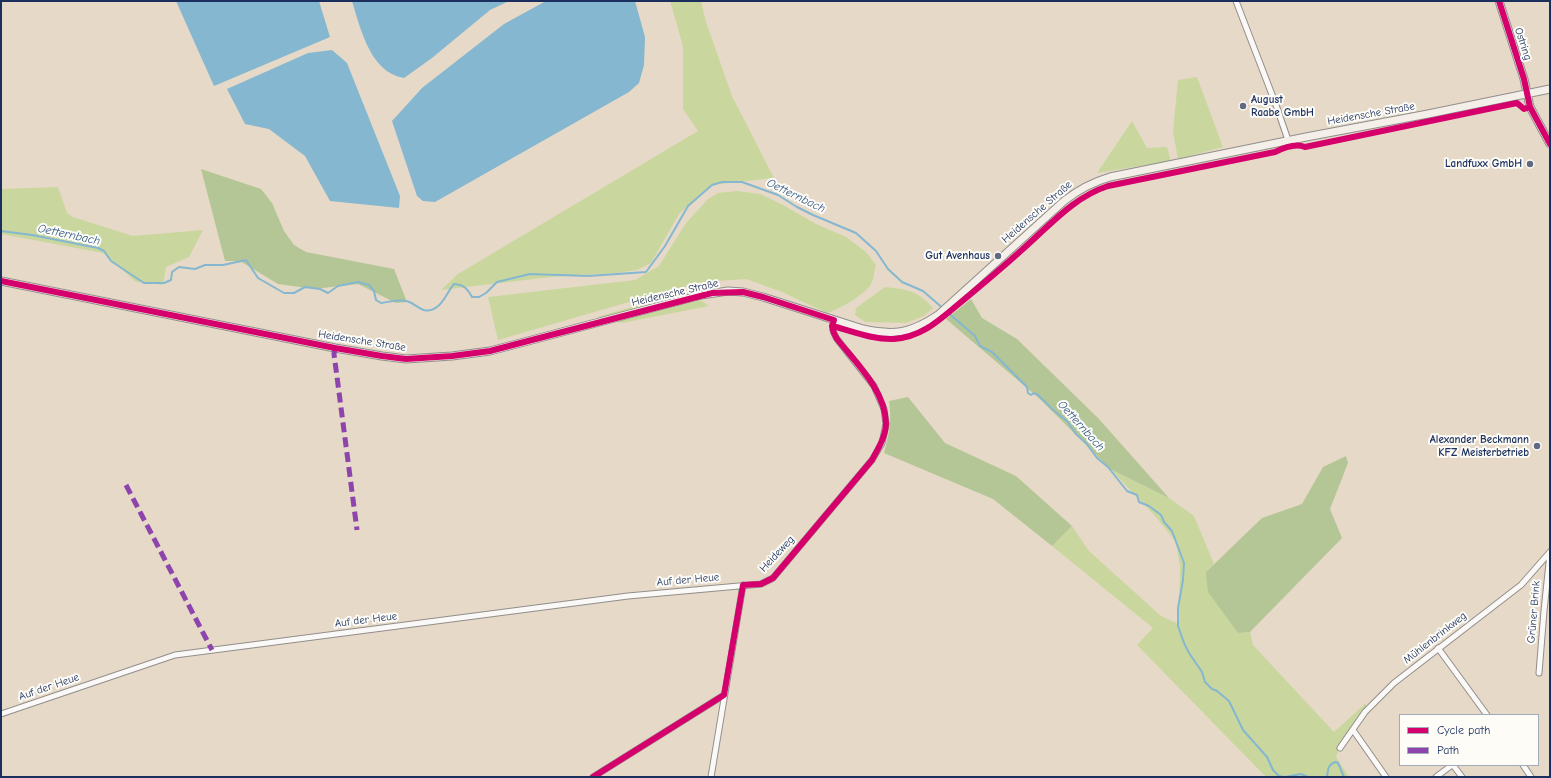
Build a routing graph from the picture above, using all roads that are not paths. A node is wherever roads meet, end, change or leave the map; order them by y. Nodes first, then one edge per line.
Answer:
1 (1236, 1) edge
2 (1499, 1) edge
3 (1550, 89) edge
4 (1528, 93) junction
5 (1288, 140) junction
6 (1550, 144) edge
7 (1, 281) edge
8 (834, 320) junction
9 (1550, 552) edge
10 (743, 585) junction
11 (1438, 648) junction
12 (1539, 672) dead end
13 (724, 696) junction
14 (1, 714) edge
15 (1486, 714) edge
16 (1353, 730) junction
17 (1340, 748) dead end
18 (1452, 766) edge
19 (1454, 766) edge
20 (1524, 766) edge
21 (593, 777) edge
22 (711, 777) edge
23 (1386, 777) edge
24 (1436, 777) edge
25 (1462, 777) edge
26 (1531, 777) edge

1 - 5 street
2 - 4 main road, Ostring
3 - 4 main road, Heidensche Straße
4 - 5 main road, Heidensche Straße
4 - 6 main road, Ostring
5 - 8 main road, Heidensche Straße
7 - 8 main road, Heidensche Straße
8 - 10 street, Heideweg
9 - 11 street, Mühlenbrinkweg
9 - 12 street, Grüner Brink
10 - 13 street
10 - 14 street, Auf der Heue
11 - 15 street
11 - 16 street, Mühlenbrinkweg
13 - 21 street
13 - 22 street
16 - 17 street, Mühlenbrinkweg
16 - 23 street
18 - 24 street
19 - 25 street
20 - 26 street

